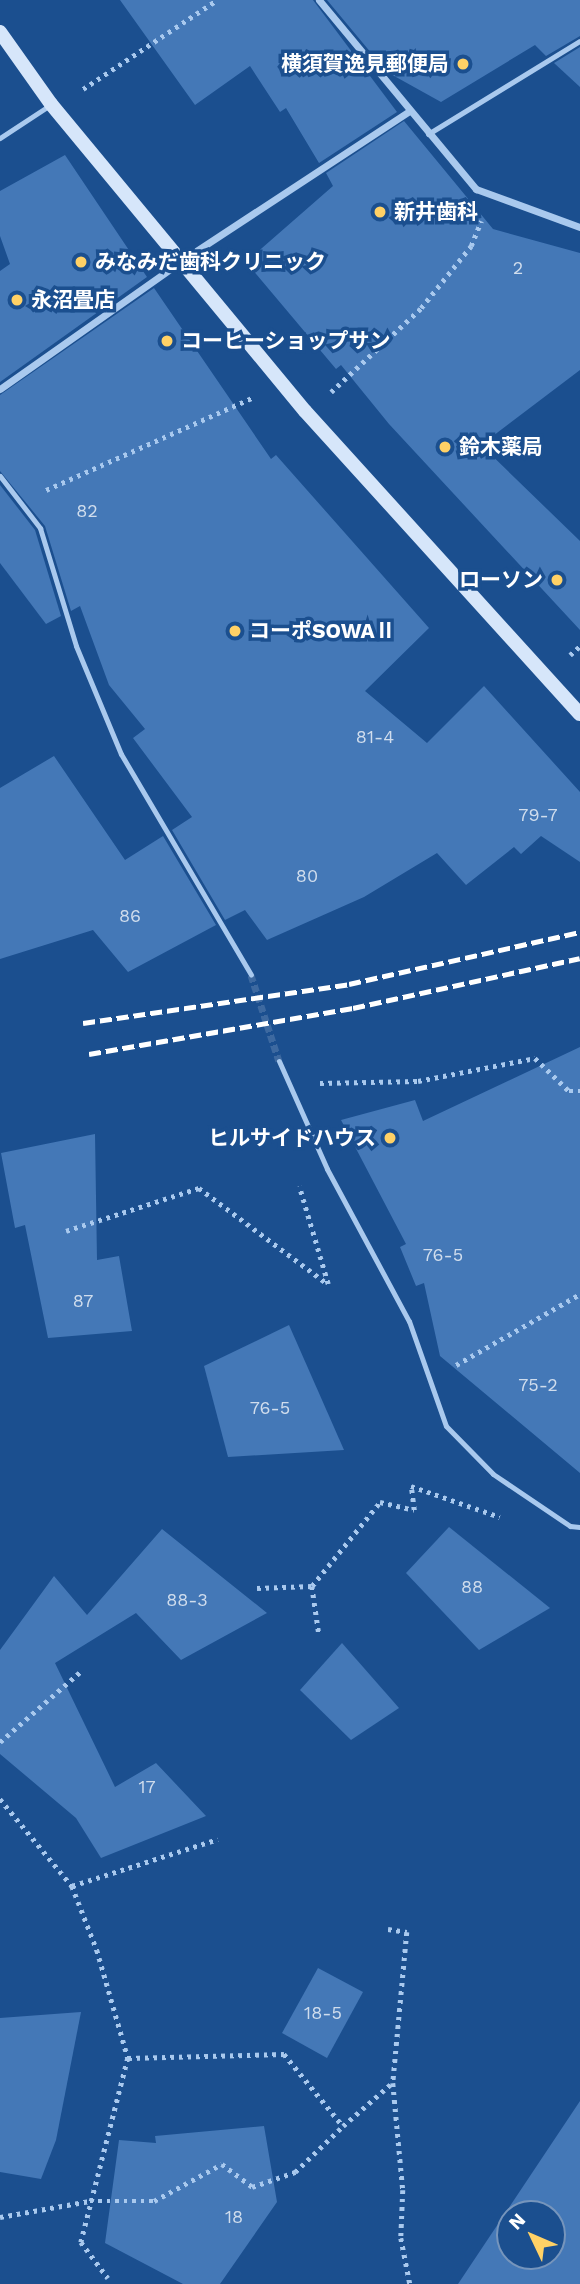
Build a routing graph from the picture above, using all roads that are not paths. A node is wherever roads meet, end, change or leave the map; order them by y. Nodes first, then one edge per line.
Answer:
1 (319, 0) edge
2 (0, 32) edge
3 (580, 41) edge
4 (53, 106) junction
5 (409, 111) junction
6 (428, 134) junction
7 (0, 138) edge
8 (580, 227) edge
9 (184, 259) junction
10 (0, 389) edge
11 (0, 476) edge
12 (580, 714) edge
13 (251, 975) tunnel mouth
14 (279, 1061) tunnel mouth
15 (580, 1527) edge

1 - 5 street
2 - 4 street
3 - 6 lane
4 - 7 lane
4 - 9 street
5 - 6 street
5 - 9 street
6 - 8 street
9 - 10 street
9 - 12 street
11 - 13 lane
14 - 15 lane

